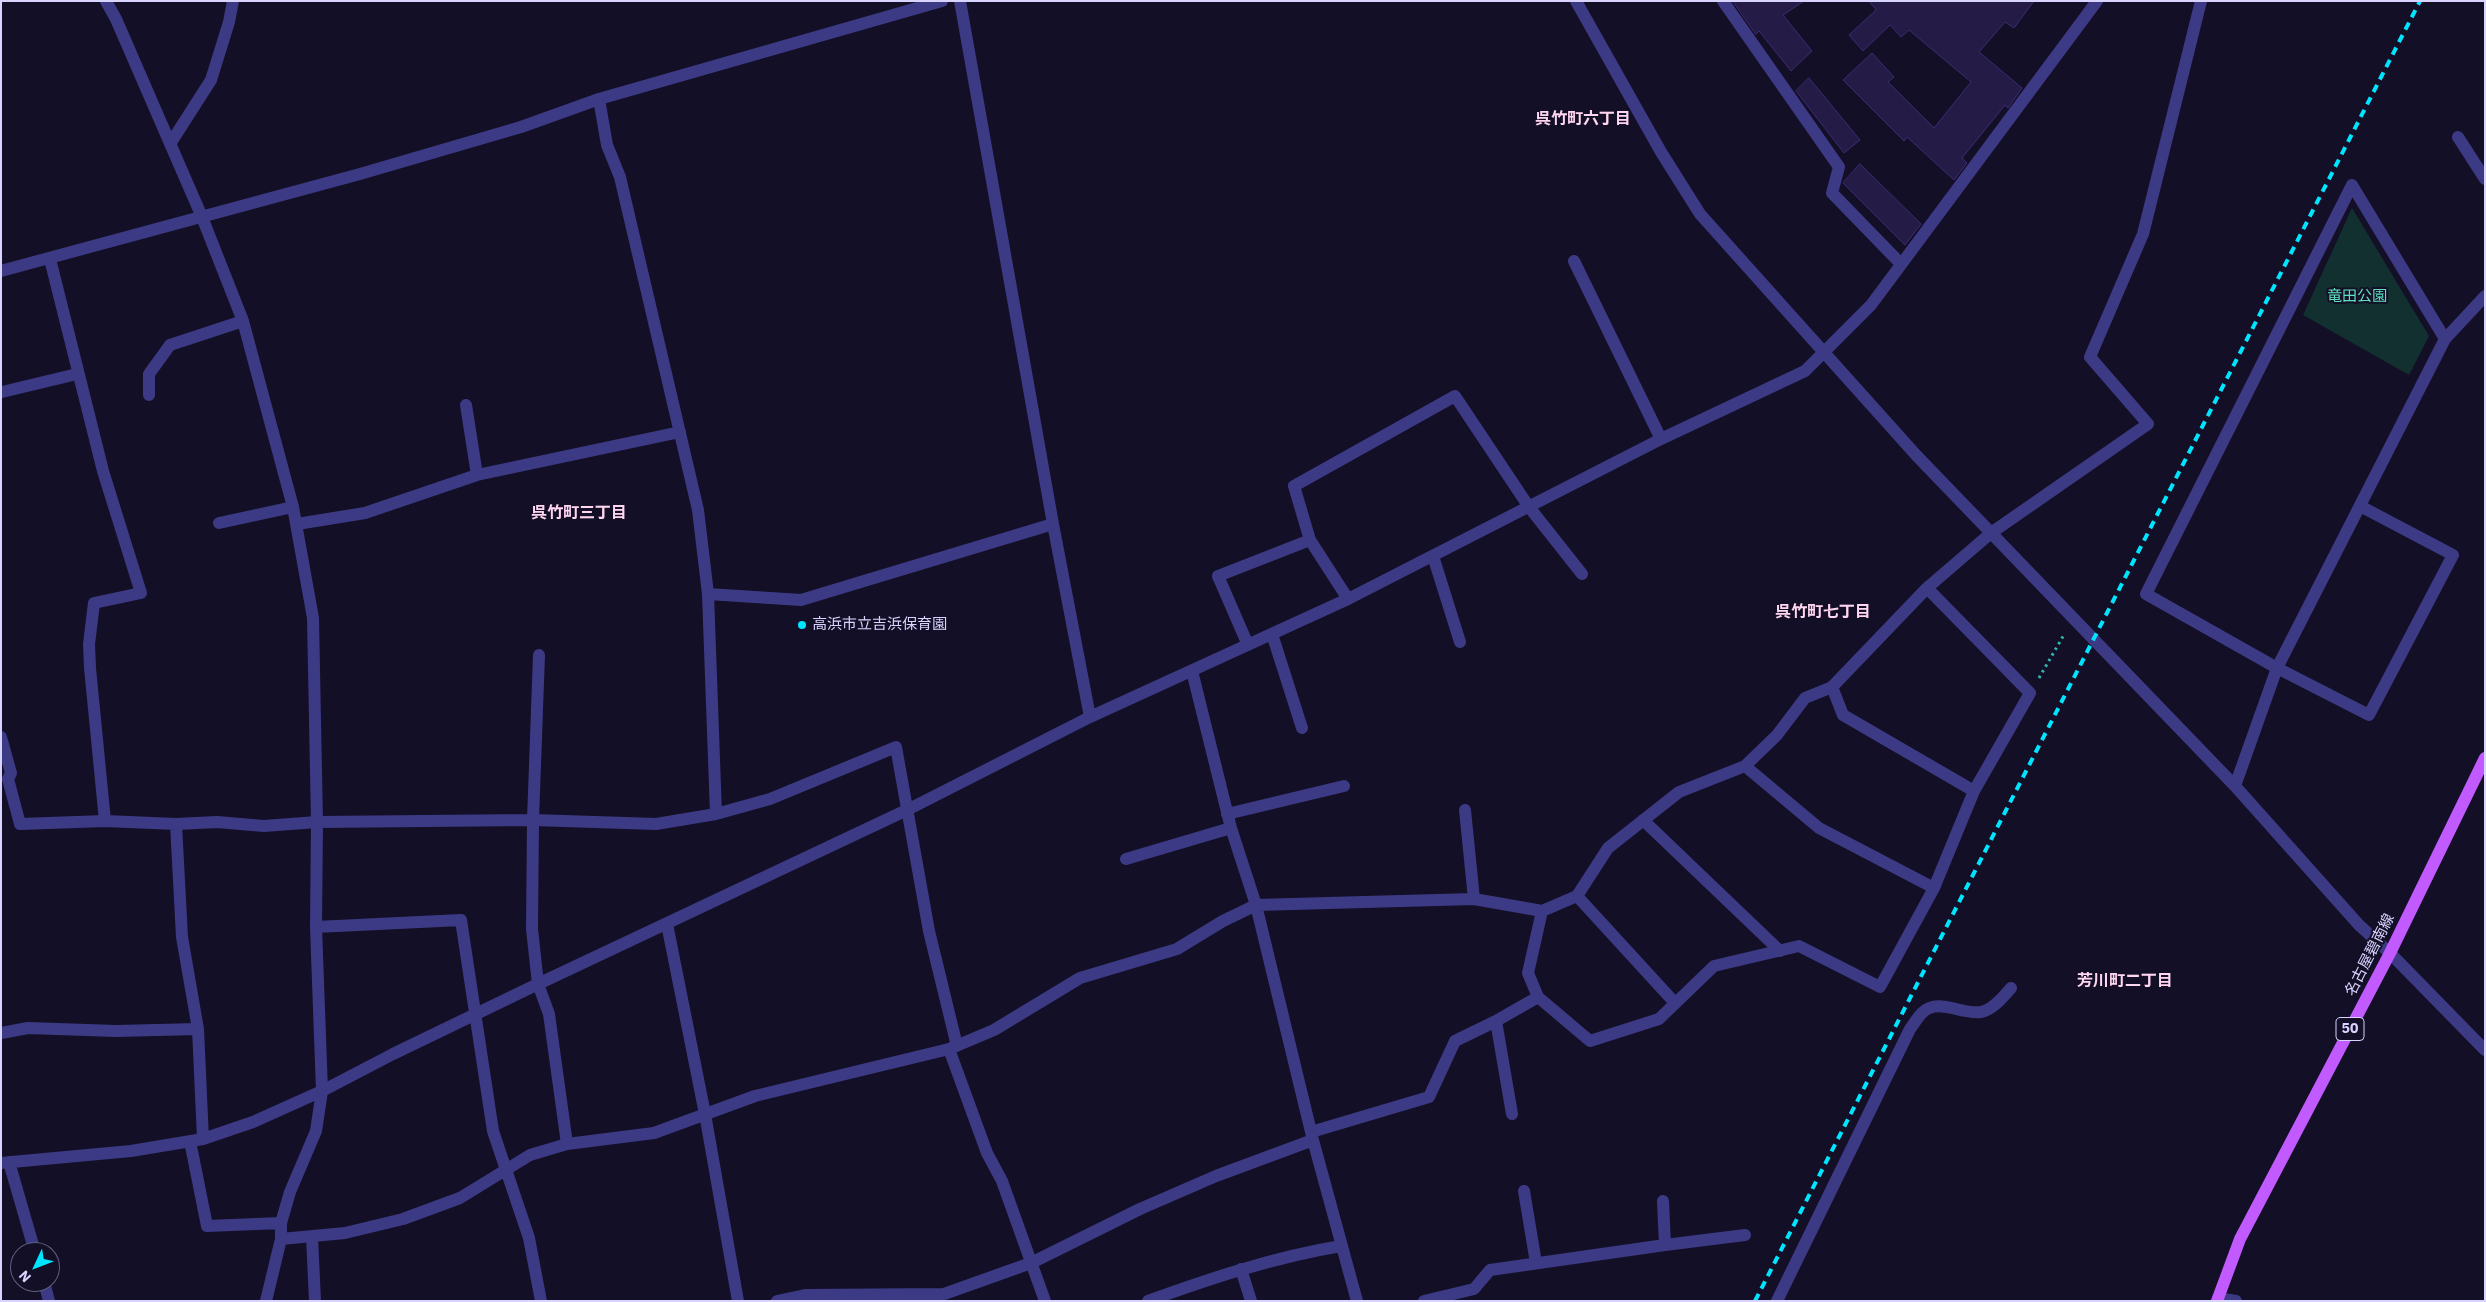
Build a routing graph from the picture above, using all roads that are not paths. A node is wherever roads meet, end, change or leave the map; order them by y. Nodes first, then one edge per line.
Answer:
1 (106, 1) edge
2 (233, 1) edge
3 (942, 1) edge
4 (960, 1) edge
5 (1576, 1) edge
6 (1723, 1) edge
7 (2096, 1) edge
8 (2201, 1) edge
9 (600, 99) junction
10 (2458, 137) dead end
11 (170, 144) junction
12 (2485, 179) edge
13 (202, 217) junction
14 (50, 259) junction
15 (1574, 261) dead end
16 (1901, 264) junction
17 (1, 271) edge
18 (2485, 296) edge
19 (243, 321) junction
20 (2445, 339) junction
21 (1823, 351) junction
22 (77, 374) junction
23 (2, 392) edge
24 (149, 395) dead end
25 (466, 406) dead end
26 (680, 432) junction
27 (1661, 440) junction
28 (478, 475) junction
29 (1529, 506) junction
30 (2360, 506) junction
31 (293, 507) junction
32 (219, 523) dead end
33 (297, 524) junction
34 (1053, 524) junction
35 (1991, 533) junction
36 (1310, 540) junction
37 (1433, 556) junction
38 (1582, 574) dead end
39 (1927, 588) junction
40 (708, 594) junction
41 (1348, 599) junction
42 (1272, 634) junction
43 (1460, 642) dead end
44 (1248, 645) junction
45 (539, 654) dead end
46 (2277, 668) junction
47 (1192, 671) junction
48 (1832, 688) junction
49 (1090, 717) junction
50 (1302, 728) dead end
51 (1, 736) edge
52 (2485, 758) edge
53 (1745, 766) junction
54 (5, 780) edge
55 (1344, 786) dead end
56 (2235, 786) junction
57 (1974, 791) junction
58 (909, 809) junction
59 (1465, 810) dead end
60 (716, 814) junction
61 (1227, 814) junction
62 (533, 820) junction
63 (1643, 820) junction
64 (105, 821) junction
65 (318, 822) junction
66 (176, 824) junction
67 (1231, 828) junction
68 (1126, 859) dead end
69 (1934, 888) junction
70 (1577, 896) junction
71 (1474, 899) junction
72 (1256, 905) junction
73 (1542, 911) junction
74 (667, 924) junction
75 (316, 927) junction
76 (1780, 951) junction
77 (2390, 953) junction
78 (538, 984) junction
79 (2011, 988) dead end
80 (1538, 997) junction
81 (1675, 1003) junction
82 (475, 1015) junction
83 (1496, 1021) junction
84 (198, 1029) junction
85 (1, 1033) edge
86 (953, 1048) junction
87 (2485, 1050) edge
88 (322, 1091) junction
89 (704, 1114) junction
90 (1512, 1114) dead end
91 (1312, 1136) junction
92 (197, 1140) junction
93 (567, 1144) junction
94 (5, 1163) edge
95 (508, 1169) junction
96 (1524, 1191) dead end
97 (1663, 1201) dead end
98 (281, 1223) junction
99 (1745, 1236) dead end
100 (312, 1237) junction
101 (281, 1239) junction
102 (31, 1242) edge
103 (1665, 1245) junction
104 (1341, 1246) junction
105 (1031, 1263) junction
106 (1536, 1263) junction
107 (1241, 1269) junction
108 (2218, 1299) edge
109 (266, 1301) edge
110 (315, 1301) edge
111 (541, 1301) edge
112 (738, 1301) edge
113 (777, 1301) edge
114 (1045, 1301) edge
115 (1148, 1301) edge
116 (1251, 1301) edge
117 (1357, 1301) edge
118 (1424, 1301) edge
119 (1777, 1301) edge
120 (2236, 1301) edge

1 - 11 street
2 - 11 street
3 - 9 street
4 - 34 street
5 - 21 street
6 - 16 street
7 - 16 street
8 - 35 street
9 - 13 street
9 - 26 street
10 - 12 street
11 - 13 street
13 - 14 street
13 - 19 street
14 - 17 street
14 - 22 street
15 - 27 street
16 - 21 street
18 - 20 street
19 - 24 street
19 - 31 street
20 - 30 street
20 - 46 street
21 - 27 street
21 - 35 street
22 - 23 street
22 - 64 street
25 - 28 street
26 - 28 street
26 - 40 street
27 - 29 street
28 - 33 street
29 - 36 street
29 - 37 street
29 - 38 street
30 - 46 street
30 - 46 street
31 - 32 street
31 - 33 street
33 - 65 street
34 - 40 street
34 - 49 street
35 - 39 street
35 - 56 street
36 - 41 street
36 - 44 street
37 - 41 street
37 - 43 street
39 - 48 street
39 - 57 street
40 - 60 street
41 - 42 street
42 - 44 street
42 - 50 street
44 - 47 street
45 - 62 street
46 - 56 street
47 - 49 street
47 - 61 street
48 - 53 street
48 - 57 street
49 - 58 street
51 - 54 street
52 - 77 main road, 名古屋碧南線 / 50
53 - 63 street
53 - 69 street
54 - 64 street
55 - 61 street
56 - 77 street
57 - 69 street
58 - 60 street
58 - 74 street
58 - 86 street
59 - 71 street
60 - 62 street
61 - 67 street
62 - 65 street
62 - 78 street
63 - 70 street
63 - 76 street
64 - 66 street
65 - 66 street
65 - 75 street
66 - 84 street
67 - 68 street
67 - 72 street
69 - 76 street
70 - 73 street
70 - 81 street
71 - 72 street
71 - 73 street
72 - 86 street
72 - 91 street
73 - 80 street
74 - 78 street
74 - 89 street
75 - 82 street
75 - 88 street
76 - 81 street
77 - 87 street
77 - 108 main road, 名古屋碧南線 / 50
78 - 82 street
78 - 93 street
79 - 119 street
80 - 81 street
80 - 83 street
82 - 88 street
82 - 95 street
83 - 90 street
83 - 91 street
84 - 85 street
84 - 92 street
86 - 89 street
86 - 105 street
88 - 92 street
88 - 98 street
89 - 93 street
89 - 112 street
91 - 104 street
91 - 105 street
92 - 94 street
92 - 98 street
93 - 95 street
94 - 102 street
95 - 100 street
95 - 111 street
96 - 106 street
97 - 103 street
98 - 101 street
99 - 103 street
100 - 101 street
100 - 110 street
101 - 109 street
103 - 106 street
104 - 107 street
104 - 117 street
105 - 113 street
105 - 114 street
106 - 118 street
107 - 115 street
107 - 116 street
108 - 120 street

